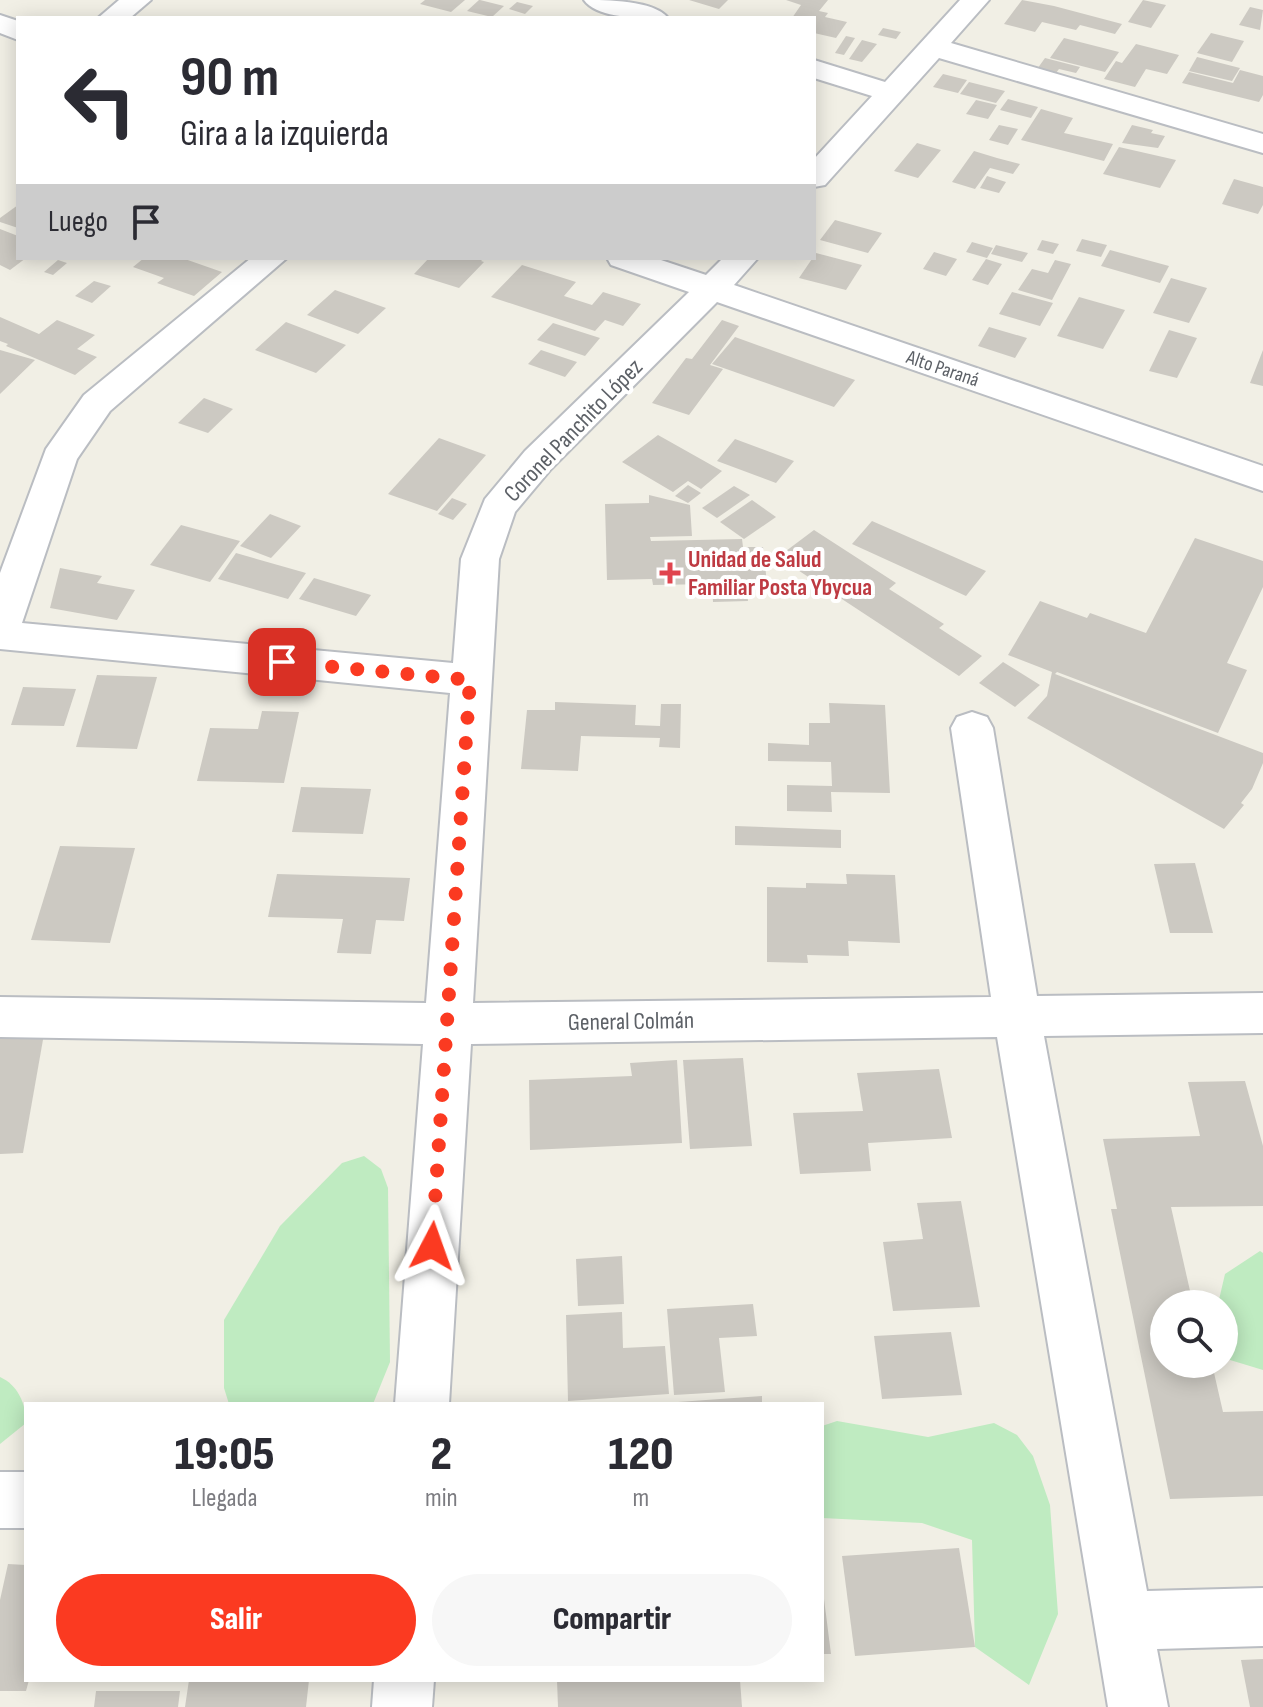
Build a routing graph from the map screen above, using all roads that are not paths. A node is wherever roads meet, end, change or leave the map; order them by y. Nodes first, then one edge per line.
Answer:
1 (137, 0) edge
2 (598, 0) edge
3 (975, 0) edge
4 (115, 16) edge
5 (648, 16) edge
6 (933, 47) junction
7 (816, 70) edge
8 (891, 93) junction
9 (1263, 144) edge
10 (816, 176) edge
11 (269, 260) edge
12 (637, 260) edge
13 (728, 273) edge
14 (1263, 479) edge
15 (0, 632) edge
16 (470, 680) junction
17 (972, 728) dead end
18 (1263, 1013) edge
19 (1017, 1016) junction
20 (0, 1017) edge
21 (447, 1024) junction
22 (422, 1402) edge
23 (0, 1500) edge
24 (24, 1500) edge
25 (1263, 1617) edge
26 (1125, 1621) junction
27 (404, 1682) edge
28 (402, 1707) edge
29 (1138, 1707) edge

1 - 4 street
2 - 5 street
3 - 6 street
6 - 8 street
6 - 9 street
7 - 8 street
8 - 10 street
11 - 15 street
12 - 13 street, Alto Paraná
13 - 14 street, Alto Paraná
13 - 16 street, Coronel Panchito López
15 - 16 street
16 - 21 street, Coronel Panchito López
17 - 19 street
18 - 19 street, General Colmán
19 - 21 street, General Colmán
19 - 26 street
20 - 21 street, General Colmán
21 - 22 street, Coronel Panchito López
23 - 24 street
25 - 26 street
26 - 29 street
27 - 28 street

